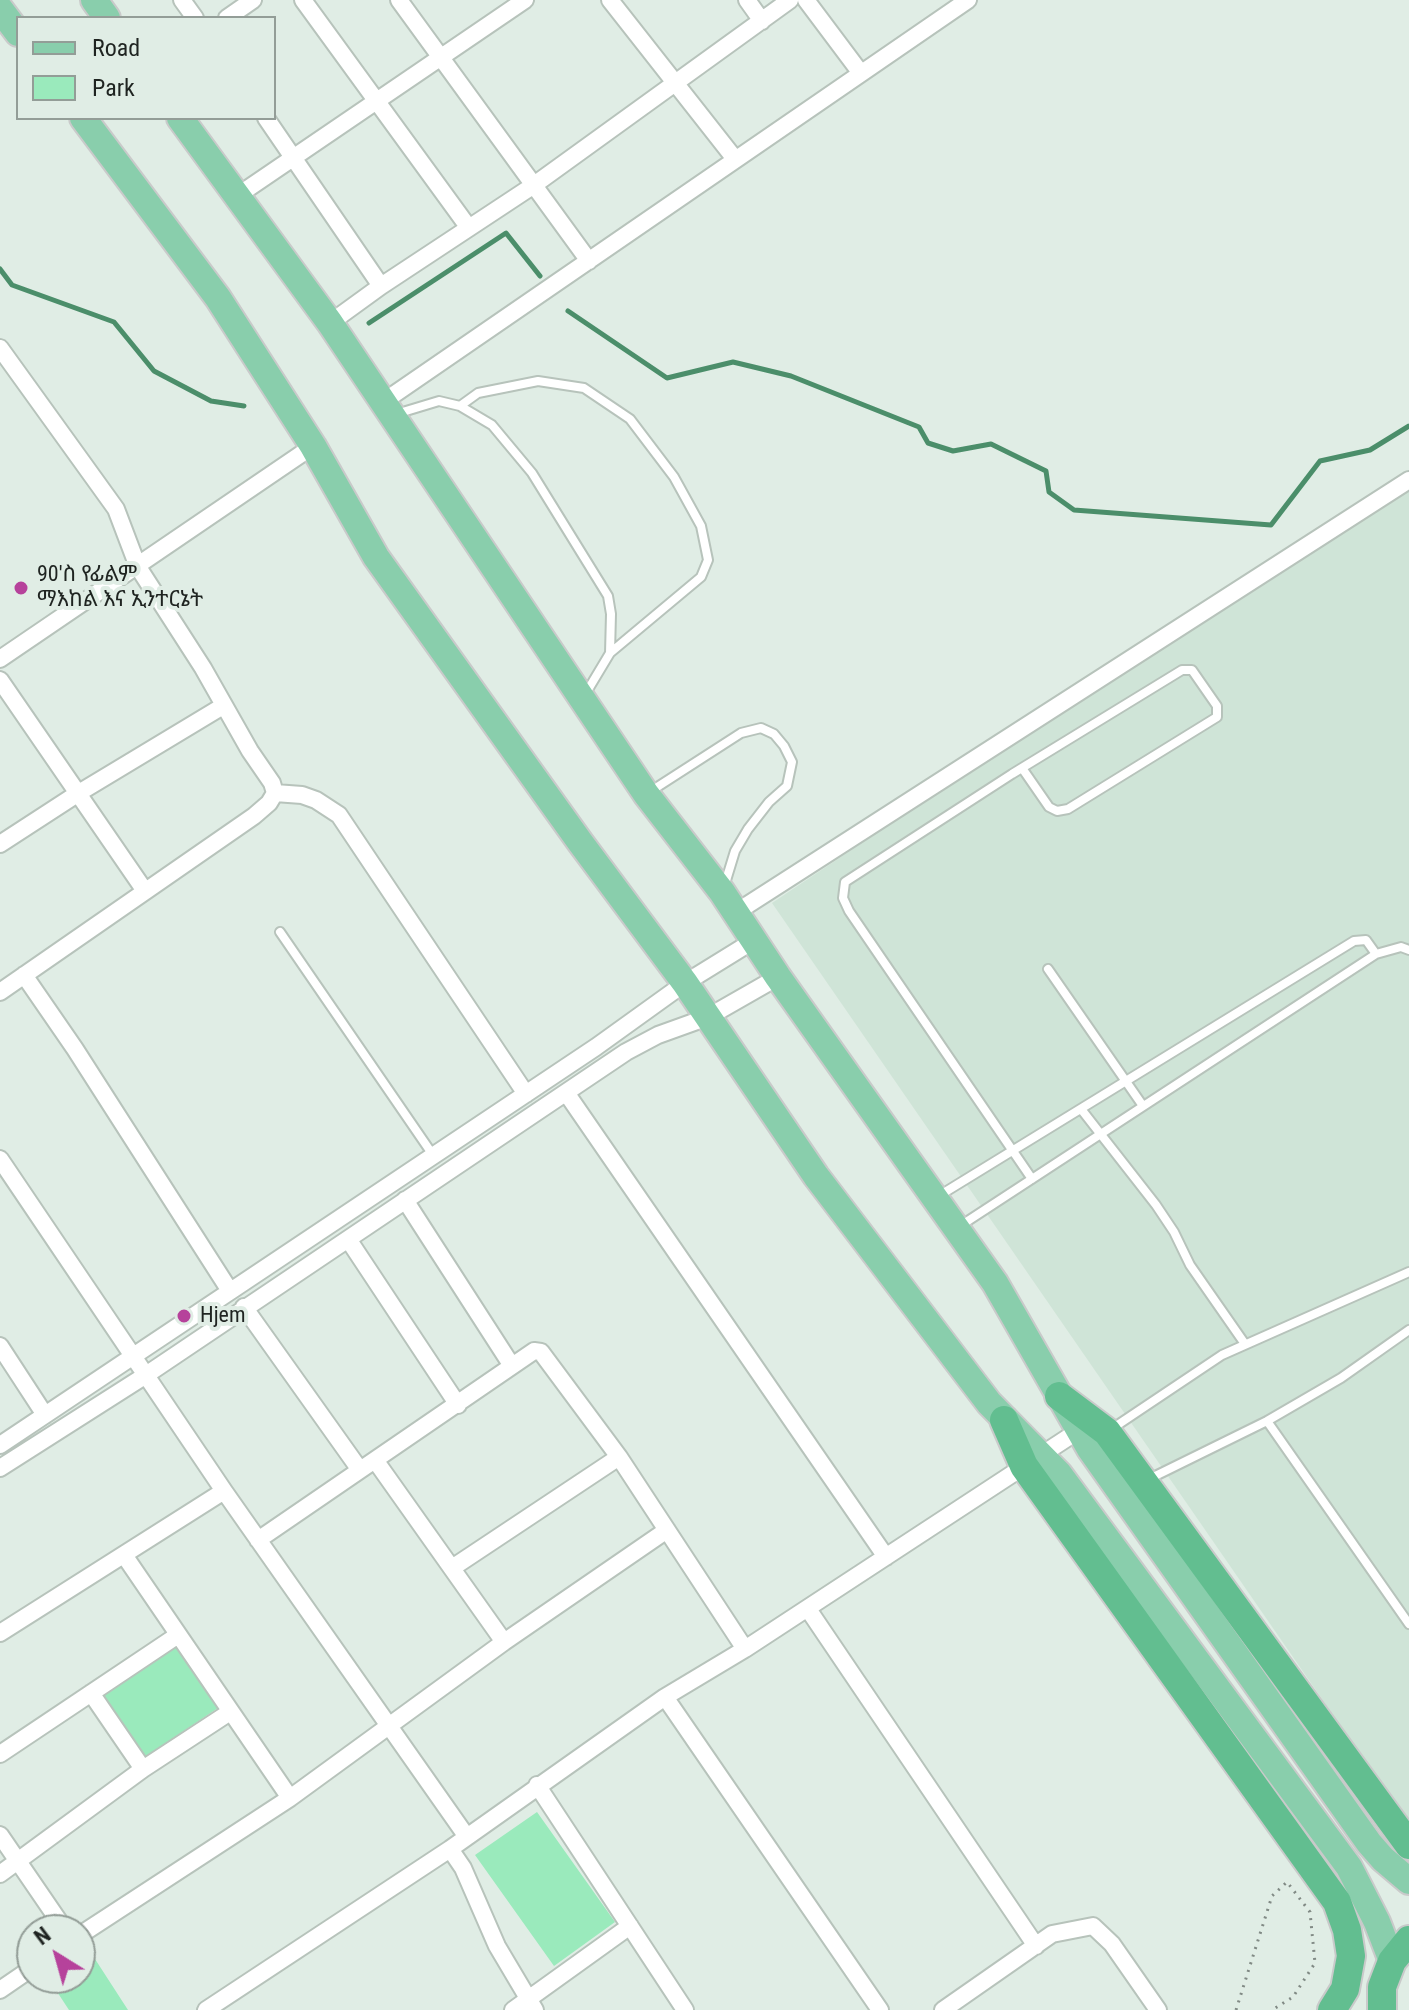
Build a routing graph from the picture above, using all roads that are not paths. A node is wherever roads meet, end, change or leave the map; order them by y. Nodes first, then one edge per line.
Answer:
1 (253, 0) edge
2 (303, 0) edge
3 (399, 0) edge
4 (525, 0) edge
5 (610, 0) edge
6 (747, 0) edge
7 (790, 0) edge
8 (806, 0) edge
9 (968, 0) edge
10 (0, 9) edge
11 (230, 16) edge
12 (762, 21) junction
13 (16, 30) edge
14 (441, 58) junction
15 (860, 72) junction
16 (674, 84) junction
17 (378, 101) junction
18 (84, 120) edge
19 (181, 120) edge
20 (267, 120) edge
21 (294, 158) junction
22 (735, 159) junction
23 (534, 185) junction
24 (237, 196) junction
25 (469, 228) junction
26 (589, 261) junction
27 (381, 286) junction
28 (330, 323) junction
29 (0, 348) edge
30 (460, 406) junction
31 (387, 408) junction
32 (313, 446) junction
33 (1409, 480) edge
34 (138, 567) junction
35 (610, 653) junction
36 (0, 659) edge
37 (0, 680) edge
38 (583, 697) junction
39 (223, 706) junction
40 (1022, 768) junction
41 (275, 793) junction
42 (77, 794) junction
43 (646, 794) junction
44 (0, 844) edge
45 (145, 891) junction
46 (728, 903) junction
47 (280, 932) dead end
48 (753, 941) junction
49 (1409, 950) edge
50 (1376, 954) junction
51 (1048, 969) dead end
52 (24, 975) junction
53 (778, 977) junction
54 (685, 983) junction
55 (0, 992) edge
56 (708, 1017) junction
57 (1126, 1081) junction
58 (526, 1094) junction
59 (567, 1094) junction
60 (1143, 1106) junction
61 (1081, 1109) junction
62 (1101, 1133) junction
63 (1013, 1150) junction
64 (433, 1155) junction
65 (0, 1159) edge
66 (1032, 1179) junction
67 (934, 1198) junction
68 (405, 1200) junction
69 (957, 1229) junction
70 (348, 1239) junction
71 (1409, 1272) edge
72 (230, 1291) junction
73 (244, 1307) junction
74 (1409, 1330) edge
75 (1245, 1344) junction
76 (0, 1346) edge
77 (134, 1357) junction
78 (512, 1366) junction
79 (146, 1375) junction
80 (1059, 1396) joint
81 (458, 1405) junction
82 (45, 1415) junction
83 (1004, 1420) joint
84 (1267, 1421) junction
85 (1094, 1428) junction
86 (0, 1445) edge
87 (619, 1457) junction
88 (375, 1460) junction
89 (1032, 1460) junction
90 (0, 1468) edge
91 (360, 1470) junction
92 (1144, 1482) junction
93 (224, 1491) junction
94 (667, 1530) junction
95 (258, 1540) junction
96 (124, 1555) junction
97 (886, 1557) junction
98 (452, 1568) junction
99 (808, 1609) junction
100 (1409, 1624) edge
101 (0, 1633) edge
102 (178, 1635) junction
103 (504, 1642) junction
104 (745, 1649) junction
105 (91, 1693) junction
106 (665, 1697) junction
107 (230, 1712) junction
108 (387, 1726) junction
109 (0, 1754) edge
110 (143, 1769) junction
111 (537, 1785) junction
112 (290, 1798) junction
113 (0, 1835) edge
114 (467, 1837) junction
115 (1409, 1845) edge
116 (450, 1849) junction
117 (18, 1861) junction
118 (0, 1874) edge
119 (1409, 1881) edge
120 (54, 1914) edge
121 (96, 1925) edge
122 (630, 1926) junction
123 (1036, 1946) junction
124 (1400, 1950) edge
125 (532, 2005) edge
126 (206, 2010) edge
127 (513, 2010) edge
128 (685, 2010) edge
129 (880, 2010) edge
130 (943, 2010) edge
131 (1158, 2010) edge
132 (1332, 2010) edge
133 (1382, 2010) edge

1 - 11 street
2 - 17 street
3 - 14 street
4 - 14 street
5 - 16 street
6 - 12 street
7 - 12 street
8 - 15 street
9 - 15 street
10 - 13 main road
12 - 16 street
14 - 17 street
14 - 23 street
15 - 22 street
16 - 22 street
16 - 23 street
17 - 21 street
17 - 25 street
18 - 32 main road
19 - 24 main road
20 - 21 street
21 - 24 street
21 - 27 street
22 - 26 street
23 - 25 street
23 - 26 street
24 - 28 main road
25 - 27 street
26 - 31 street
27 - 28 street
28 - 31 main road
29 - 34 street
30 - 31 lane
30 - 35 lane
30 - 35 lane
31 - 38 main road
32 - 34 street
32 - 54 main road
33 - 46 street
34 - 36 street
34 - 39 street
35 - 38 lane
37 - 42 street
38 - 43 main road
39 - 41 street
39 - 42 street
40 - 40 lane
40 - 63 lane
41 - 45 street
41 - 58 street
42 - 44 street
42 - 45 street
43 - 46 main road
43 - 46 lane
45 - 52 street
46 - 48 main road
47 - 64 lane
48 - 53 main road
48 - 54 street
49 - 50 lane
50 - 57 lane
50 - 60 lane
51 - 57 lane
52 - 55 street
52 - 72 street
53 - 56 street
53 - 67 main road
54 - 56 main road
54 - 58 street
56 - 59 street
56 - 83 main road
57 - 60 lane
57 - 61 lane
58 - 64 street
59 - 68 street
59 - 97 street
60 - 62 lane
61 - 62 lane
61 - 63 lane
62 - 66 lane
62 - 75 lane
63 - 66 lane
63 - 67 lane
64 - 72 street
65 - 77 street
66 - 69 lane
67 - 69 main road
68 - 70 street
68 - 78 street
69 - 80 main road
70 - 73 street
70 - 81 street
71 - 75 lane
72 - 77 street
73 - 79 street
73 - 91 street
74 - 84 lane
75 - 85 lane
76 - 82 street
77 - 79 street
77 - 82 street
78 - 81 street
78 - 87 street
79 - 90 street
79 - 93 street
80 - 85 highway
81 - 88 street
82 - 86 street
83 - 89 highway
84 - 92 lane
84 - 100 lane
85 - 89 street
85 - 92 highway
85 - 119 main road
87 - 94 street
87 - 98 street
88 - 91 street
88 - 98 street
89 - 97 street
89 - 124 main road
89 - 132 highway
91 - 95 street
92 - 115 highway
93 - 95 street
93 - 96 street
94 - 103 street
94 - 104 street
95 - 108 street
96 - 101 street
96 - 102 street
97 - 99 street
98 - 103 street
99 - 104 street
99 - 123 street
102 - 105 street
102 - 107 street
103 - 108 street
104 - 106 street
105 - 109 street
105 - 110 street
106 - 111 street
106 - 129 street
107 - 110 street
107 - 112 street
108 - 112 street
108 - 114 street
110 - 117 street
111 - 114 street
111 - 122 street
112 - 121 street
113 - 117 street
114 - 116 street
116 - 125 street
116 - 126 street
117 - 118 street
117 - 120 street
122 - 125 street
122 - 128 street
123 - 130 street
123 - 131 street
124 - 133 highway
125 - 127 street

